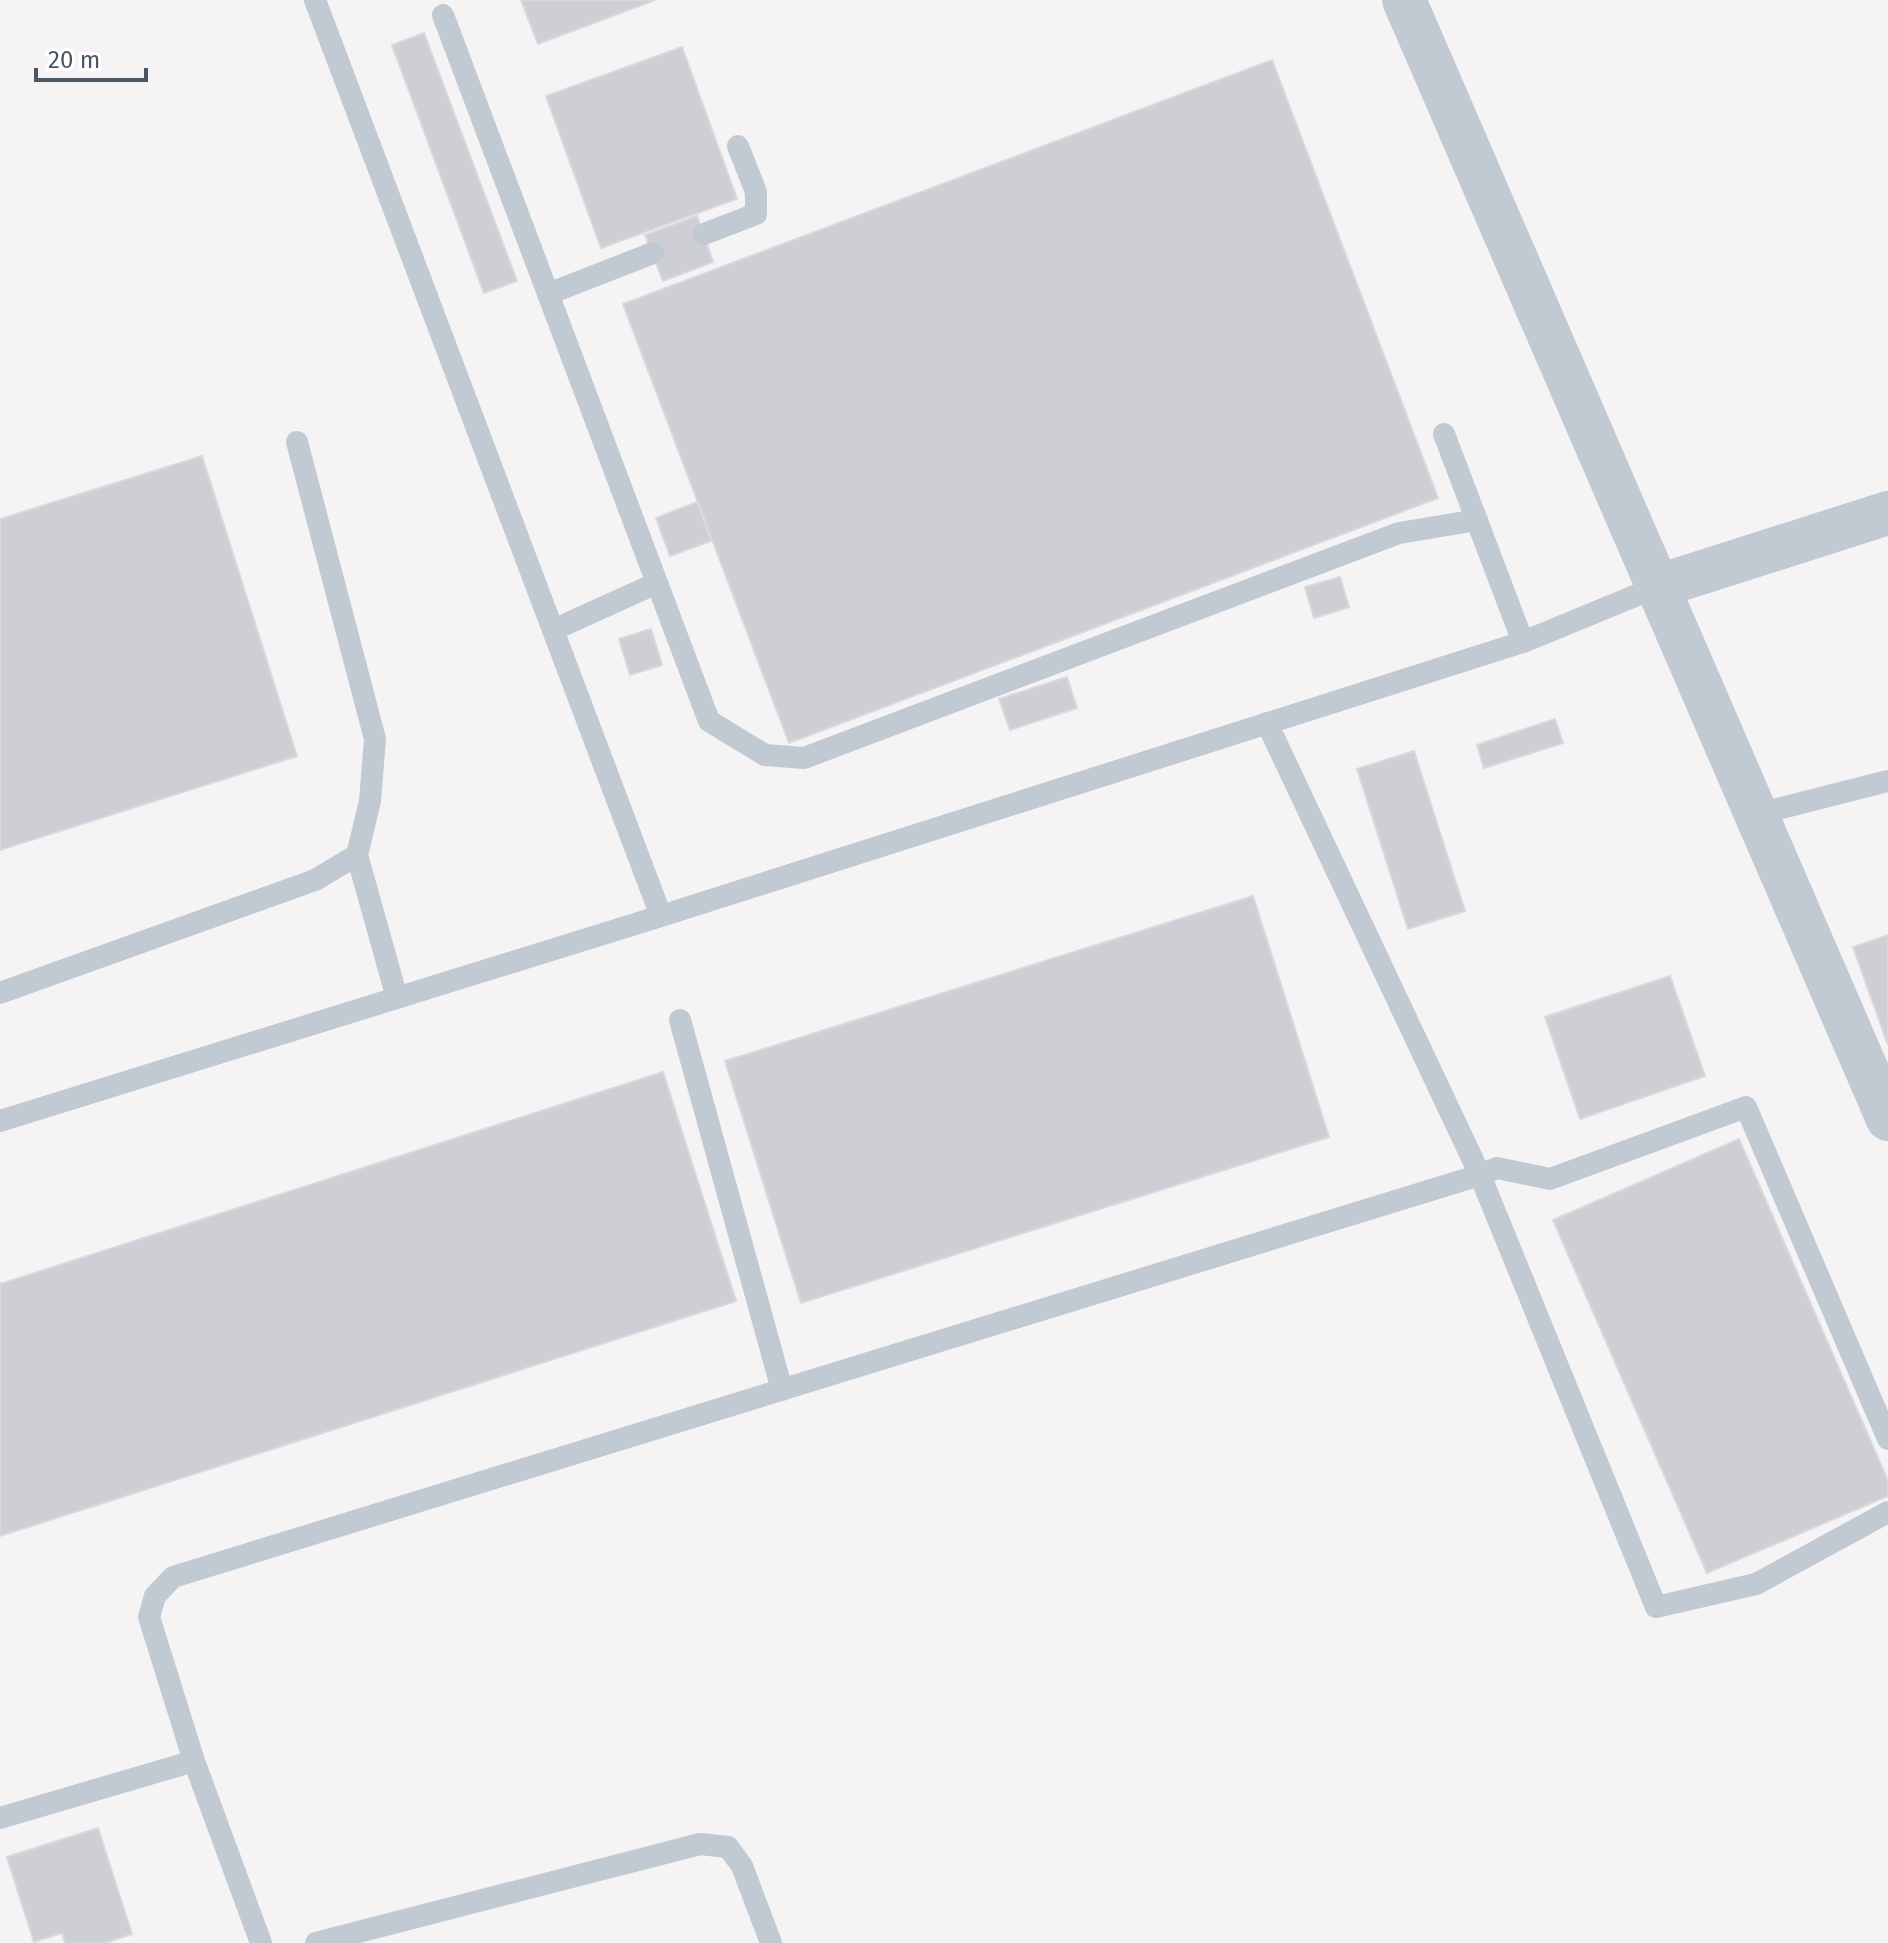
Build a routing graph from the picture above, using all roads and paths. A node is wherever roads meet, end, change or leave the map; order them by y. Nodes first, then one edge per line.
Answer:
1 (315, 0) edge
2 (1404, 0) edge
3 (443, 15) dead end
4 (738, 146) dead end
5 (704, 234) dead end
6 (653, 253) dead end
7 (548, 294) junction
8 (1444, 434) dead end
9 (297, 442) dead end
10 (1888, 513) edge
11 (1477, 520) junction
12 (657, 583) junction
13 (1642, 594) junction
14 (553, 630) junction
15 (1523, 642) junction
16 (1267, 723) junction
17 (1888, 781) edge
18 (1758, 814) junction
19 (357, 855) junction
20 (661, 916) junction
21 (0, 993) edge
22 (397, 998) junction
23 (680, 1020) dead end
24 (1888, 1119) edge
25 (0, 1121) edge
26 (1480, 1175) junction
27 (782, 1390) junction
28 (1888, 1439) edge
29 (1888, 1512) edge
30 (194, 1761) junction
31 (0, 1818) edge
32 (261, 1943) edge
33 (316, 1943) edge
34 (771, 1943) edge

1 - 14 lane
2 - 13 street
3 - 7 lane
4 - 5 lane
6 - 7 lane
7 - 12 lane
8 - 11 lane
9 - 19 lane
10 - 13 street
11 - 12 lane
11 - 15 lane
12 - 14 lane
13 - 15 lane
13 - 18 street
14 - 20 lane
15 - 16 lane
16 - 20 lane
16 - 26 lane
17 - 18 lane
18 - 24 street
19 - 21 lane
19 - 22 lane
20 - 22 lane
22 - 25 lane
23 - 27 lane
26 - 27 lane
26 - 28 lane
26 - 29 lane
27 - 30 lane
30 - 31 lane
30 - 32 lane
33 - 34 lane

